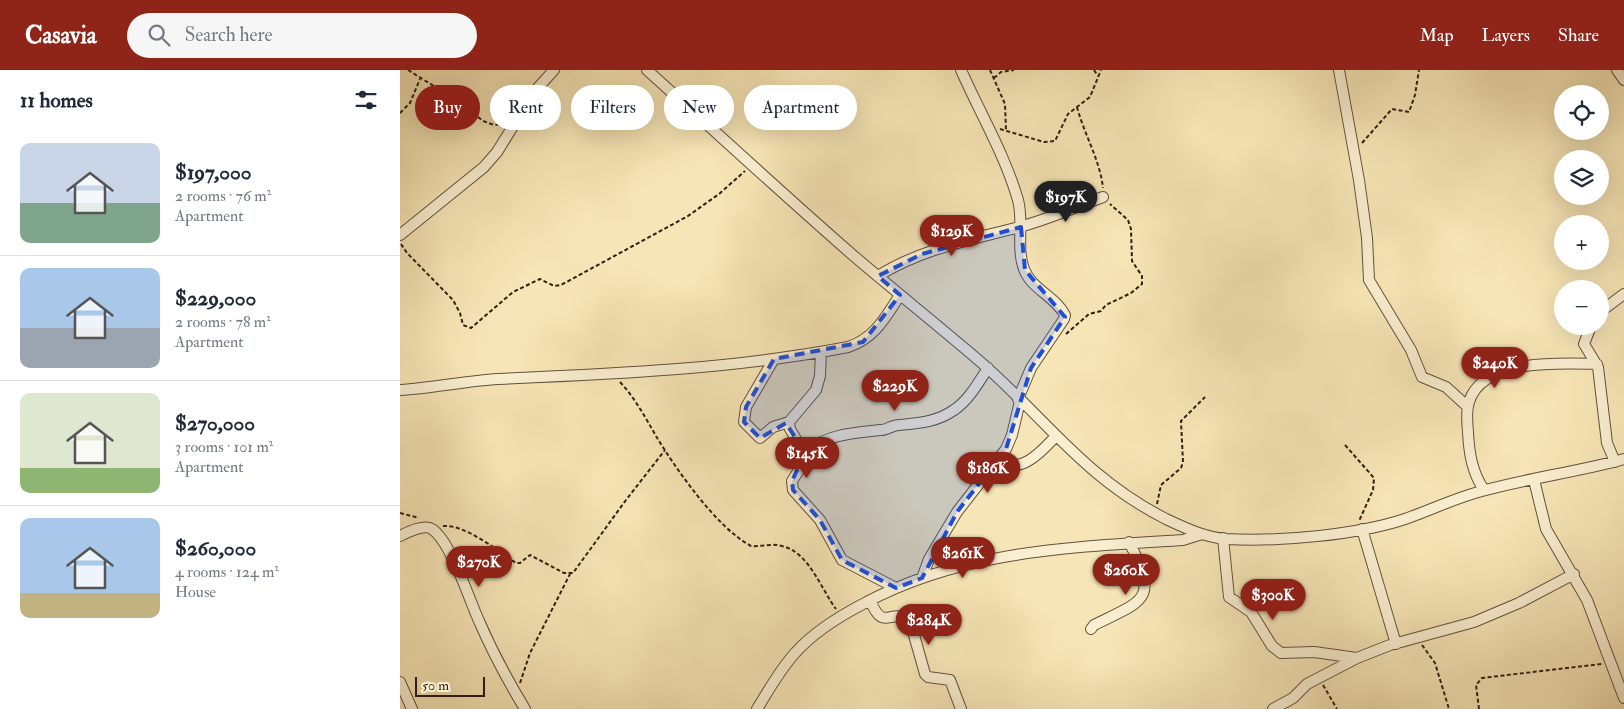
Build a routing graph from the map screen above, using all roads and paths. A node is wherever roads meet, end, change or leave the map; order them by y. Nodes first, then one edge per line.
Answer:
1 (408, 70) edge
2 (554, 70) edge
3 (647, 70) edge
4 (961, 70) edge
5 (990, 70) edge
6 (1014, 70) edge
7 (1094, 70) edge
8 (1101, 70) edge
9 (1339, 70) edge
10 (1419, 70) edge
11 (1617, 70) edge
12 (1098, 76) junction
13 (420, 78) junction
14 (994, 78) junction
15 (1624, 80) edge
16 (540, 85) edge
17 (1077, 107) junction
18 (400, 113) edge
19 (490, 124) edge
20 (988, 126) junction
21 (510, 130) edge
22 (1006, 131) junction
23 (1355, 159) junction
24 (752, 165) junction
25 (1103, 197) junction
26 (1021, 227) junction
27 (400, 236) edge
28 (400, 242) edge
29 (878, 276) junction
30 (1624, 294) edge
31 (900, 295) junction
32 (1609, 305) edge
33 (1588, 335) edge
34 (1063, 336) dead end
35 (821, 352) junction
36 (774, 359) junction
37 (1597, 364) junction
38 (988, 368) junction
39 (613, 375) junction
40 (400, 390) edge
41 (1206, 397) dead end
42 (1019, 400) junction
43 (1468, 407) junction
44 (789, 422) junction
45 (1056, 437) junction
46 (1345, 445) dead end
47 (665, 450) junction
48 (805, 452) junction
49 (998, 460) junction
50 (1620, 461) edge
51 (1534, 480) junction
52 (1484, 490) junction
53 (1155, 513) junction
54 (431, 528) junction
55 (1359, 530) junction
56 (1202, 534) junction
57 (400, 536) edge
58 (1223, 538) junction
59 (1129, 542) junction
60 (570, 574) junction
61 (1574, 574) junction
62 (922, 578) junction
63 (896, 588) junction
64 (870, 600) junction
65 (841, 616) junction
66 (1091, 629) dead end
67 (1414, 639) junction
68 (1396, 644) junction
69 (1358, 658) junction
70 (1624, 663) edge
71 (1612, 664) junction
72 (1319, 678) junction
73 (400, 682) edge
74 (516, 695) junction
75 (1624, 698) edge
76 (412, 709) edge
77 (525, 709) edge
78 (757, 709) edge
79 (962, 709) edge
80 (1273, 709) edge
81 (1337, 709) edge
82 (1449, 709) edge
83 (1479, 709) edge

1 - 13 path
2 - 16 street
3 - 24 street
4 - 20 street
5 - 14 path
6 - 14 path
7 - 12 path
8 - 12 path
9 - 23 street
10 - 23 path
11 - 15 street
12 - 17 path
13 - 18 path
13 - 19 path
14 - 22 path
17 - 22 path
17 - 25 path
20 - 22 path
20 - 26 street
21 - 27 street
23 - 43 street
24 - 28 path
24 - 29 street
25 - 26 street
25 - 34 path
26 - 29 street
26 - 42 street
29 - 31 street
30 - 32 street
31 - 35 street
31 - 38 street
33 - 37 street
35 - 36 street
35 - 44 street
36 - 39 street
36 - 44 street
37 - 43 street
37 - 50 street
38 - 42 street
38 - 48 street
39 - 40 street
39 - 47 path
41 - 53 path
42 - 45 street
42 - 49 street
43 - 52 street
44 - 48 street
45 - 49 street
45 - 53 street
46 - 55 path
47 - 60 path
47 - 65 path
48 - 63 street
49 - 62 street
50 - 51 street
51 - 52 street
51 - 61 street
52 - 55 street
53 - 56 street
54 - 57 street
54 - 60 path
54 - 74 street
55 - 58 street
55 - 68 street
56 - 58 street
56 - 59 street
58 - 69 street
59 - 62 street
59 - 66 street
60 - 74 path
61 - 67 street
61 - 71 street
62 - 63 street
63 - 64 street
64 - 65 street
64 - 79 street
65 - 78 street
67 - 68 street
67 - 82 path
68 - 69 street
69 - 72 street
70 - 71 street
71 - 75 street
71 - 83 path
72 - 80 street
72 - 81 path
73 - 76 street
74 - 77 street

